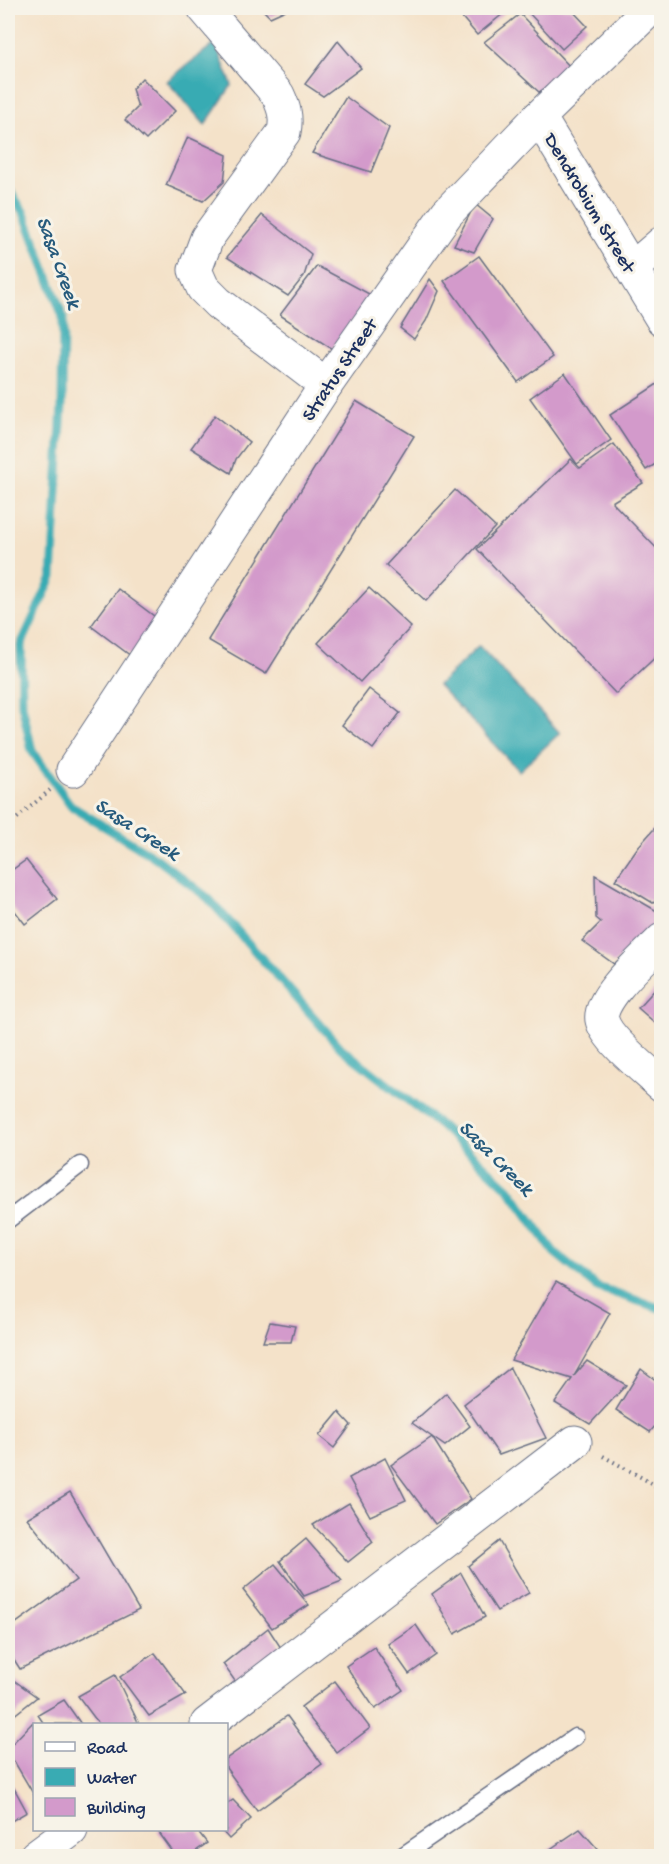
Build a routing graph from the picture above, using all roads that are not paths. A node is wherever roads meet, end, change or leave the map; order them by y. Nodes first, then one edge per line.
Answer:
1 (204, 8) edge
2 (651, 8) edge
3 (539, 117) junction
4 (662, 243) edge
5 (632, 270) junction
6 (662, 319) edge
7 (326, 385) junction
8 (73, 770) dead end
9 (662, 940) edge
10 (662, 1084) edge
11 (80, 1165) dead end
12 (8, 1220) edge
13 (575, 1442) road end
14 (210, 1723) edge
15 (575, 1737) dead end
16 (70, 1831) edge
17 (36, 1857) edge
18 (402, 1857) edge

1 - 7 street
2 - 3 street, Stratus Street
3 - 5 street, Dendrobium Street
3 - 7 street, Stratus Street
4 - 5 street
5 - 6 street, Dendrobium Street
7 - 8 street, Stratus Street
9 - 10 street
11 - 12 lane
13 - 14 street
15 - 18 lane
16 - 17 street

